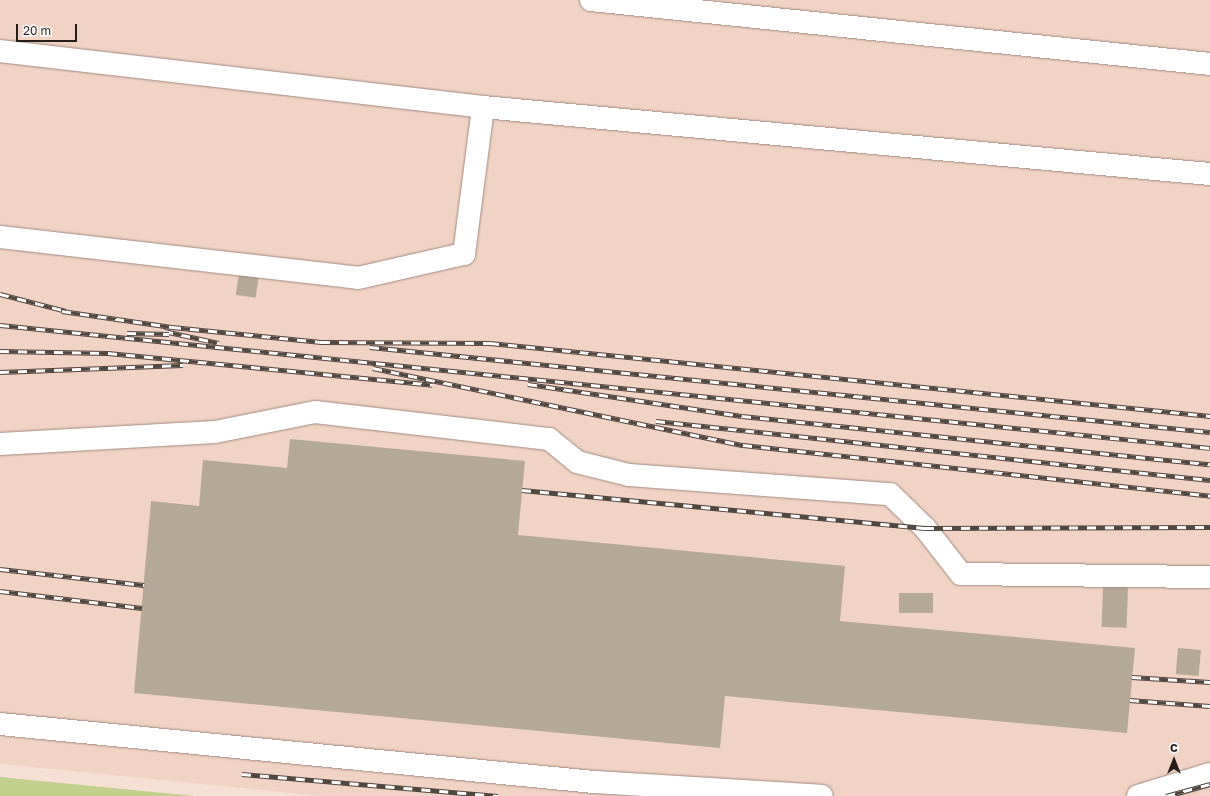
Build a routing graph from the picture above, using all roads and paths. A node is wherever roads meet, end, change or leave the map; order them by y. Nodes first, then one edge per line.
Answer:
1 (591, 0) edge
2 (0, 51) edge
3 (1210, 64) edge
4 (483, 107) junction
5 (1210, 174) edge
6 (0, 237) edge
7 (0, 444) edge
8 (1210, 577) edge
9 (0, 724) edge
10 (1210, 774) edge
11 (822, 796) edge
12 (1138, 796) edge

1 - 3 lane
2 - 4 lane
4 - 5 lane
4 - 6 lane
7 - 8 lane
9 - 11 lane
10 - 12 lane

